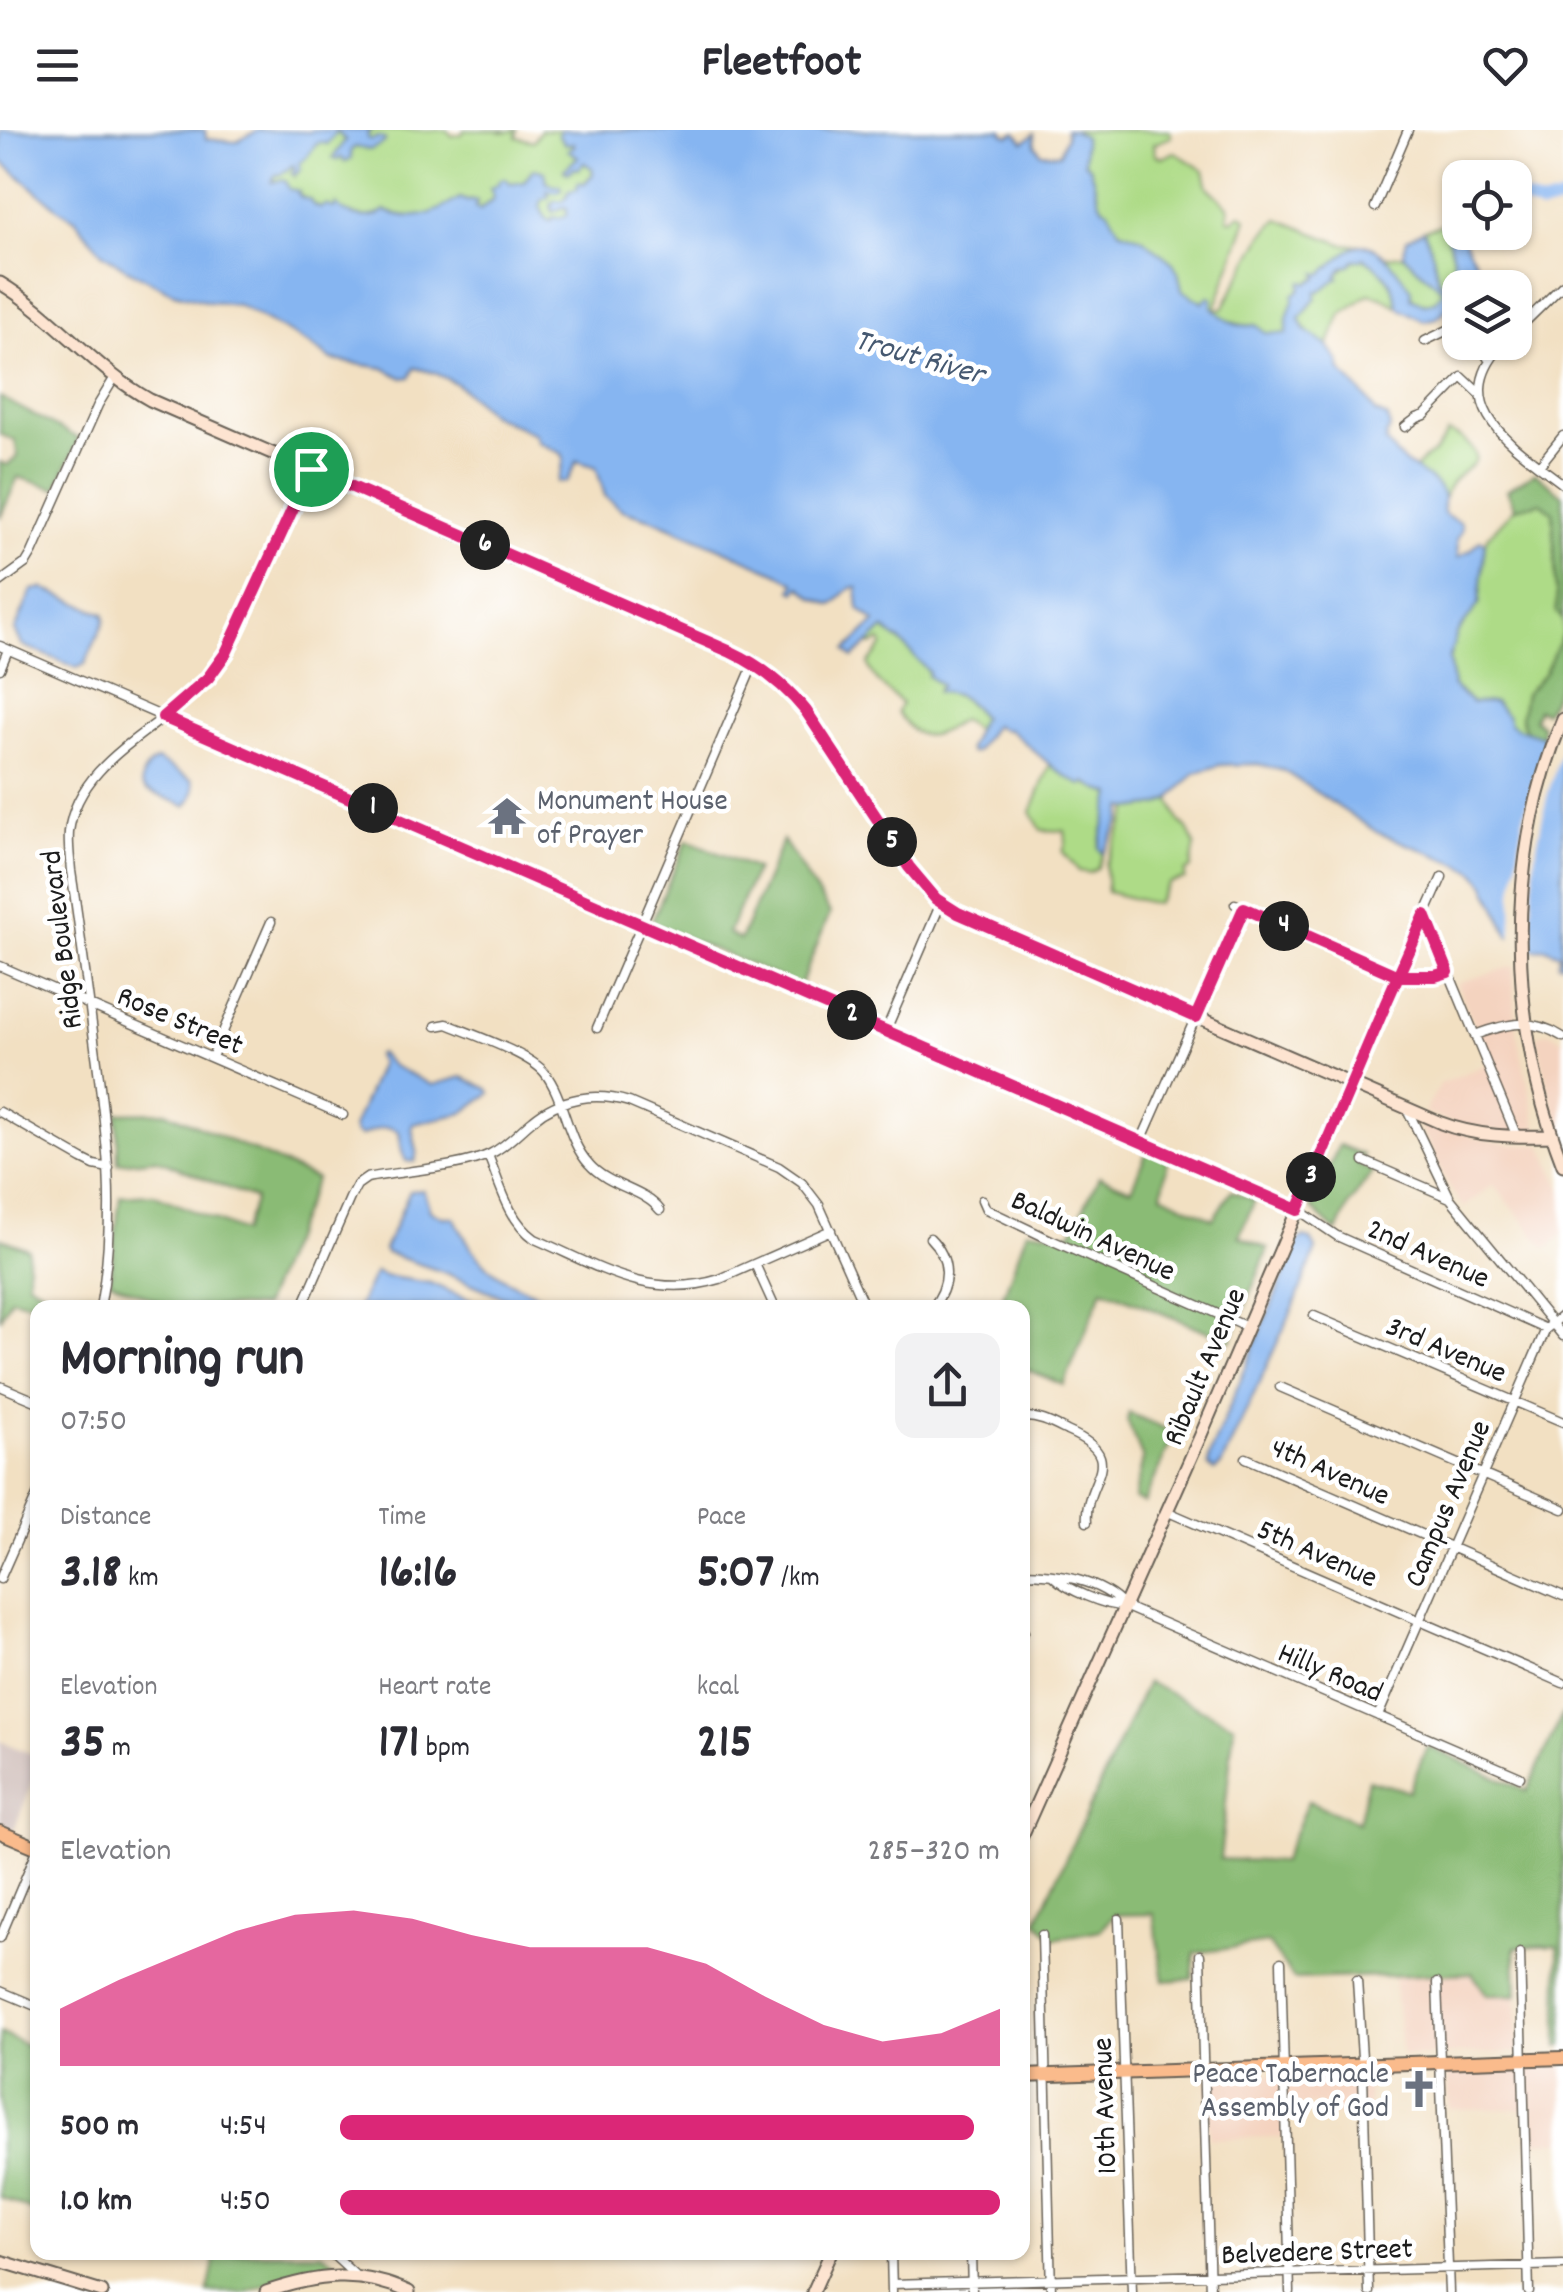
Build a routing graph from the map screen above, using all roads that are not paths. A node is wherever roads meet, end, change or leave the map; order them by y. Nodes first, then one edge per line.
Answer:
1 (1408, 130) edge
2 (1375, 207) dead end
3 (0, 283) edge
4 (1563, 284) edge
5 (1532, 315) edge
6 (1442, 333) edge
7 (1426, 341) dead end
8 (1489, 360) edge
9 (115, 376) junction
10 (1481, 394) junction
11 (1405, 427) dead end
12 (1563, 436) edge
13 (1539, 466) junction
14 (311, 469) junction
15 (1563, 484) edge
16 (0, 582) edge
17 (4, 648) edge
18 (754, 664) junction
19 (0, 670) edge
20 (163, 717) junction
21 (1562, 722) edge
22 (1442, 877) dead end
23 (941, 904) junction
24 (1425, 915) junction
25 (270, 922) dead end
26 (642, 924) junction
27 (0, 966) edge
28 (1448, 972) junction
29 (1398, 976) junction
30 (90, 1004) junction
31 (1196, 1017) junction
32 (1525, 1022) junction
33 (436, 1026) dead end
34 (597, 1028) dead end
35 (886, 1030) junction
36 (1475, 1035) junction
37 (1563, 1036) edge
38 (212, 1057) junction
39 (1351, 1085) junction
40 (559, 1105) junction
41 (1408, 1110) junction
42 (0, 1112) edge
43 (343, 1115) dead end
44 (1552, 1136) junction
45 (1516, 1137) junction
46 (1141, 1141) junction
47 (488, 1155) junction
48 (1364, 1161) dead end
49 (1563, 1165) edge
50 (109, 1168) junction
51 (1450, 1198) junction
52 (982, 1200) dead end
53 (660, 1210) dead end
54 (1298, 1210) junction
55 (831, 1230) junction
56 (930, 1238) dead end
57 (755, 1264) junction
58 (101, 1300) edge
59 (305, 1300) edge
60 (771, 1300) edge
61 (862, 1300) edge
62 (938, 1300) edge
63 (1563, 1315) edge
64 (1314, 1316) dead end
65 (1549, 1326) junction
66 (1247, 1327) junction
67 (1563, 1336) edge
68 (0, 1386) edge
69 (1280, 1387) dead end
70 (30, 1399) edge
71 (1514, 1401) junction
72 (1030, 1418) edge
73 (1563, 1422) edge
74 (1246, 1458) dead end
75 (1482, 1474) junction
76 (1563, 1509) edge
77 (1166, 1510) junction
78 (30, 1511) edge
79 (1086, 1522) dead end
80 (1452, 1548) junction
81 (1030, 1573) edge
82 (0, 1579) edge
83 (1563, 1596) edge
84 (1124, 1606) junction
85 (1420, 1621) junction
86 (1563, 1682) edge
87 (1378, 1716) junction
88 (1520, 1777) dead end
89 (1030, 1818) edge
90 (0, 1832) edge
91 (30, 1845) edge
92 (30, 1867) edge
93 (1120, 1919) dead end
94 (1042, 1935) dead end
95 (0, 1938) edge
96 (1520, 1954) dead end
97 (1200, 1955) dead end
98 (1280, 1962) dead end
99 (1357, 1980) dead end
100 (1437, 1983) dead end
101 (0, 1991) edge
102 (30, 2004) edge
103 (1563, 2058) edge
104 (1522, 2059) junction
105 (1442, 2062) junction
106 (1362, 2064) junction
107 (1283, 2066) junction
108 (1205, 2071) junction
109 (1124, 2073) junction
110 (1030, 2076) edge
111 (1045, 2076) junction
112 (339, 2260) edge
113 (827, 2260) edge
114 (891, 2260) edge
115 (970, 2260) edge
116 (0, 2261) edge
117 (1563, 2265) edge
118 (1528, 2266) junction
119 (1448, 2268) junction
120 (1369, 2271) junction
121 (1290, 2274) junction
122 (356, 2276) junction
123 (1210, 2276) junction
124 (1131, 2278) junction
125 (1051, 2280) junction
126 (972, 2287) edge
127 (892, 2288) edge
128 (102, 2292) edge
129 (266, 2292) edge
130 (409, 2292) edge
131 (813, 2292) edge
132 (1051, 2292) edge
133 (1132, 2292) edge
134 (1210, 2292) edge
135 (1290, 2292) edge
136 (1369, 2292) edge
137 (1449, 2292) edge
138 (1529, 2292) edge

1 - 2 street
3 - 9 street
4 - 5 street
6 - 7 street
8 - 10 street
9 - 14 street
9 - 16 street
10 - 11 street
10 - 13 street
12 - 13 street
13 - 15 street
14 - 18 street
14 - 20 street, Ridge Boulevard
17 - 19 street
17 - 20 street, 2nd Avenue
18 - 23 street
18 - 26 street
20 - 26 street, 2nd Avenue
20 - 30 street, Ridge Boulevard
21 - 32 street
22 - 24 street, Ribault Avenue
23 - 31 street
23 - 35 street
24 - 28 street
24 - 29 street, Ribault Avenue
25 - 38 street
26 - 34 street
26 - 35 street, 2nd Avenue
27 - 30 street, Rose Street
28 - 29 street
28 - 36 street
29 - 31 street
29 - 39 street, Ribault Avenue
30 - 38 street, Rose Street
30 - 50 street, Ridge Boulevard
31 - 39 street
31 - 46 street
32 - 36 street
32 - 37 street
32 - 44 street
33 - 40 street
35 - 46 street, 2nd Avenue
36 - 45 street
38 - 43 street, Rose Street
39 - 41 street
39 - 54 street, Ribault Avenue
40 - 47 street
40 - 53 street
40 - 55 street
41 - 45 street
41 - 51 street
42 - 50 street
44 - 45 street
44 - 49 street
46 - 54 street, 2nd Avenue
47 - 57 street
47 - 59 street
48 - 51 street
50 - 58 street, Ridge Boulevard
51 - 65 street
52 - 66 street, Baldwin Avenue
54 - 65 street, 2nd Avenue
54 - 66 street, Ribault Avenue
55 - 57 street
55 - 61 street
56 - 62 street
57 - 60 street
63 - 65 street
64 - 71 street, 3rd Avenue
65 - 67 street
65 - 71 street, Campus Avenue
66 - 77 street, Ribault Avenue
68 - 70 street
69 - 75 street
71 - 73 street, 3rd Avenue
71 - 75 street, Campus Avenue
72 - 79 street
74 - 80 street, 4th Avenue
75 - 76 street
75 - 80 street, Campus Avenue
77 - 84 street, Ribault Avenue
77 - 85 street, 5th Avenue
78 - 82 street
80 - 83 street, 4th Avenue
80 - 85 street, Campus Avenue
81 - 84 street, Hilly Road
84 - 87 street, Hilly Road
84 - 89 street, Ribault Avenue
85 - 86 street, 5th Avenue
85 - 87 street, Campus Avenue
87 - 88 street, Hilly Road
90 - 91 main road
92 - 95 street
93 - 109 street, 10th Avenue
94 - 111 street
96 - 104 street
97 - 108 street
98 - 107 street
99 - 106 street
100 - 105 street
101 - 102 street
103 - 104 main road
104 - 105 main road
104 - 118 street
105 - 106 main road
105 - 119 street
106 - 107 main road
106 - 120 street
107 - 108 main road
107 - 121 street
108 - 109 main road
108 - 123 street
109 - 111 main road
109 - 124 street, 10th Avenue
110 - 111 main road
111 - 125 street
112 - 122 street
113 - 131 street
114 - 127 street
115 - 126 street
116 - 128 street
117 - 118 street, Belvedere Street
118 - 119 street, Belvedere Street
118 - 138 street
119 - 120 street, Belvedere Street
119 - 137 street
120 - 121 street, Belvedere Street
120 - 136 street
121 - 123 street, Belvedere Street
121 - 135 street
122 - 129 street
122 - 130 street
123 - 124 street, Belvedere Street
123 - 134 street
124 - 125 street, Belvedere Street
124 - 133 street, 10th Avenue
125 - 126 street, Belvedere Street
125 - 132 street
126 - 127 street, Belvedere Street

